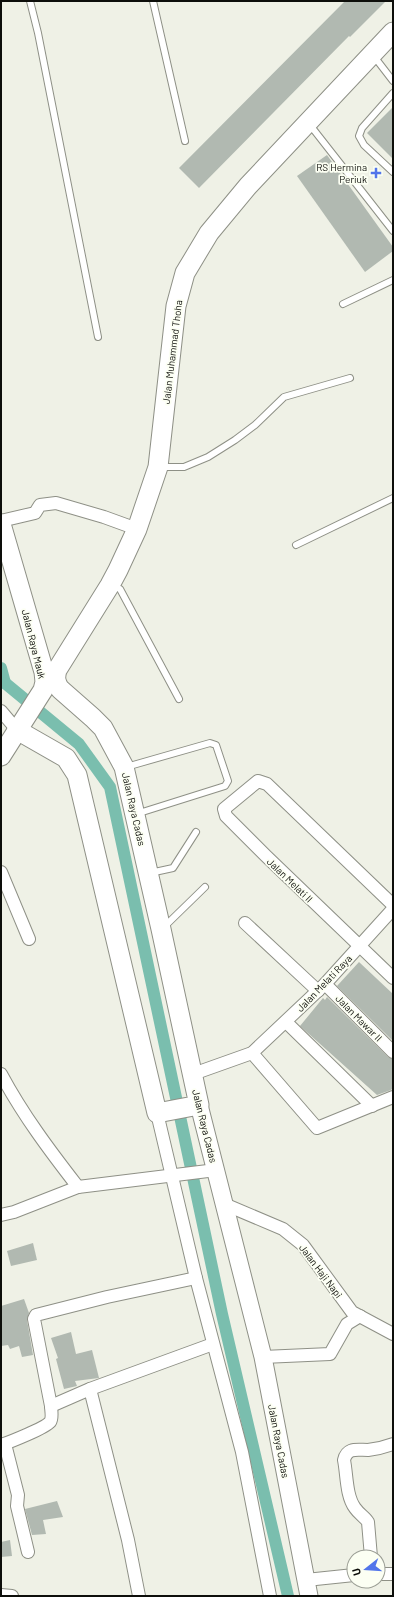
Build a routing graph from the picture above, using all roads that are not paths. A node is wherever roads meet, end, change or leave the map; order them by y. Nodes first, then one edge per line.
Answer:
1 (30, 1) edge
2 (153, 1) edge
3 (393, 32) edge
4 (372, 54) junction
5 (393, 81) edge
6 (393, 93) edge
7 (307, 122) junction
8 (185, 141) dead end
9 (393, 172) edge
10 (393, 230) edge
11 (393, 280) edge
12 (343, 304) dead end
13 (98, 337) dead end
14 (350, 378) dead end
15 (158, 467) junction
16 (393, 498) edge
17 (1, 522) edge
18 (137, 529) junction
19 (296, 545) dead end
20 (110, 586) junction
21 (49, 684) junction
22 (179, 699) dead end
23 (1, 711) edge
24 (16, 724) junction
25 (1, 756) edge
26 (124, 767) junction
27 (136, 814) junction
28 (196, 832) dead end
29 (1, 872) edge
30 (149, 874) junction
31 (205, 887) dead end
32 (393, 905) edge
33 (393, 909) edge
34 (245, 923) dead end
35 (161, 929) junction
36 (29, 940) dead end
37 (359, 947) junction
38 (393, 978) edge
39 (321, 987) junction
40 (286, 1022) junction
41 (393, 1052) edge
42 (252, 1053) junction
43 (1, 1074) edge
44 (193, 1074) junction
45 (393, 1097) edge
46 (194, 1105) junction
47 (372, 1106) junction
48 (161, 1112) junction
49 (209, 1171) junction
50 (175, 1175) junction
51 (78, 1187) junction
52 (224, 1204) junction
53 (1, 1215) edge
54 (196, 1278) junction
55 (360, 1316) junction
56 (393, 1334) edge
57 (214, 1344) junction
58 (263, 1357) junction
59 (90, 1389) junction
60 (51, 1406) junction
61 (393, 1444) edge
62 (3, 1445) edge
63 (370, 1549) edge
64 (28, 1552) dead end
65 (346, 1577) edge
66 (308, 1588) edge
67 (1, 1595) edge
68 (12, 1596) edge
69 (139, 1596) edge
70 (270, 1596) edge

1 - 13 lane
2 - 8 lane
3 - 4 main road, Jalan Muhammad Thoha
4 - 5 lane
4 - 7 main road, Jalan Muhammad Thoha
6 - 9 lane
7 - 10 lane
7 - 15 main road, Jalan Muhammad Thoha
11 - 12 lane
14 - 15 lane
15 - 18 main road, Jalan Muhammad Thoha
16 - 19 lane
17 - 18 street
17 - 21 main road, Jalan Raya Mauk
18 - 20 main road, Jalan Muhammad Thoha
20 - 21 main road, Jalan Muhammad Thoha
20 - 22 lane
21 - 24 main road, Jalan Raya Mauk
21 - 26 main road, Jalan Raya Cadas
23 - 24 street
24 - 25 main road, Jalan Raya Mauk
24 - 48 main road
26 - 27 main road, Jalan Raya Cadas
26 - 27 lane
27 - 30 main road, Jalan Raya Cadas
28 - 30 lane
29 - 36 street
30 - 35 main road, Jalan Raya Cadas
31 - 35 lane
32 - 37 street, Jalan Melati II
33 - 37 street, Jalan Melati Raya
34 - 39 street, Jalan Mawar II
35 - 44 main road, Jalan Raya Cadas
37 - 38 street, Jalan Melati II
37 - 39 street, Jalan Melati Raya
39 - 40 street, Jalan Melati Raya
39 - 41 street, Jalan Mawar II
40 - 42 street, Jalan Melati Raya
40 - 47 street
42 - 44 street
42 - 47 street
43 - 51 street
44 - 46 main road, Jalan Raya Cadas
45 - 47 street
46 - 48 main road
46 - 49 street, Jalan Raya Cadas
48 - 50 street
49 - 50 street
49 - 52 street, Jalan Raya Cadas
50 - 51 street
50 - 54 street
51 - 53 street
52 - 55 street, Jalan Haji Napi
52 - 58 street, Jalan Raya Cadas
54 - 57 street
54 - 60 street
55 - 56 street, Jalan Haji Napi
55 - 58 street
57 - 59 street
57 - 70 street
58 - 66 street, Jalan Raya Cadas
59 - 60 street
59 - 69 street
60 - 62 street
61 - 63 street
62 - 64 street
65 - 66 street
67 - 68 street

